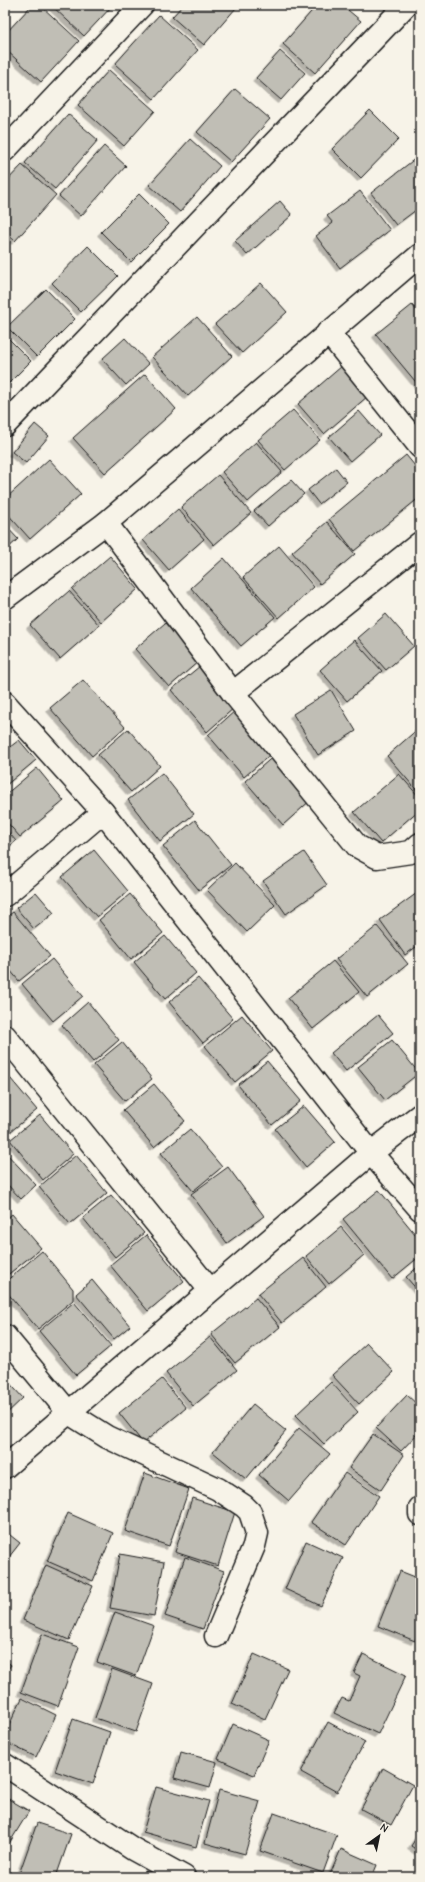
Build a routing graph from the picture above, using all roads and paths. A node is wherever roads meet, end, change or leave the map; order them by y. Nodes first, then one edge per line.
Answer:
1 (142, 5) edge
2 (406, 5) edge
3 (5, 150) edge
4 (420, 255) edge
5 (328, 332) junction
6 (5, 425) edge
7 (420, 447) edge
8 (106, 523) junction
9 (420, 543) edge
10 (5, 598) edge
11 (232, 693) junction
12 (5, 703) edge
13 (104, 812) junction
14 (420, 844) edge
15 (5, 895) edge
16 (5, 1036) edge
17 (420, 1115) edge
18 (371, 1153) junction
19 (420, 1209) edge
20 (210, 1290) junction
21 (5, 1336) edge
22 (69, 1413) junction
23 (5, 1467) edge
24 (420, 1508) edge
25 (420, 1514) edge
26 (216, 1636) dead end
27 (5, 1765) edge
28 (184, 1877) edge

1 - 3 street
2 - 6 street
4 - 5 street
5 - 7 street
5 - 8 street
8 - 10 street
8 - 11 street
9 - 11 street
11 - 14 street
12 - 13 street
13 - 15 street
13 - 18 street
16 - 20 street
17 - 18 street
18 - 19 street
18 - 20 street
20 - 22 street
21 - 22 street
22 - 23 street
22 - 26 street
24 - 25 street
27 - 28 street

